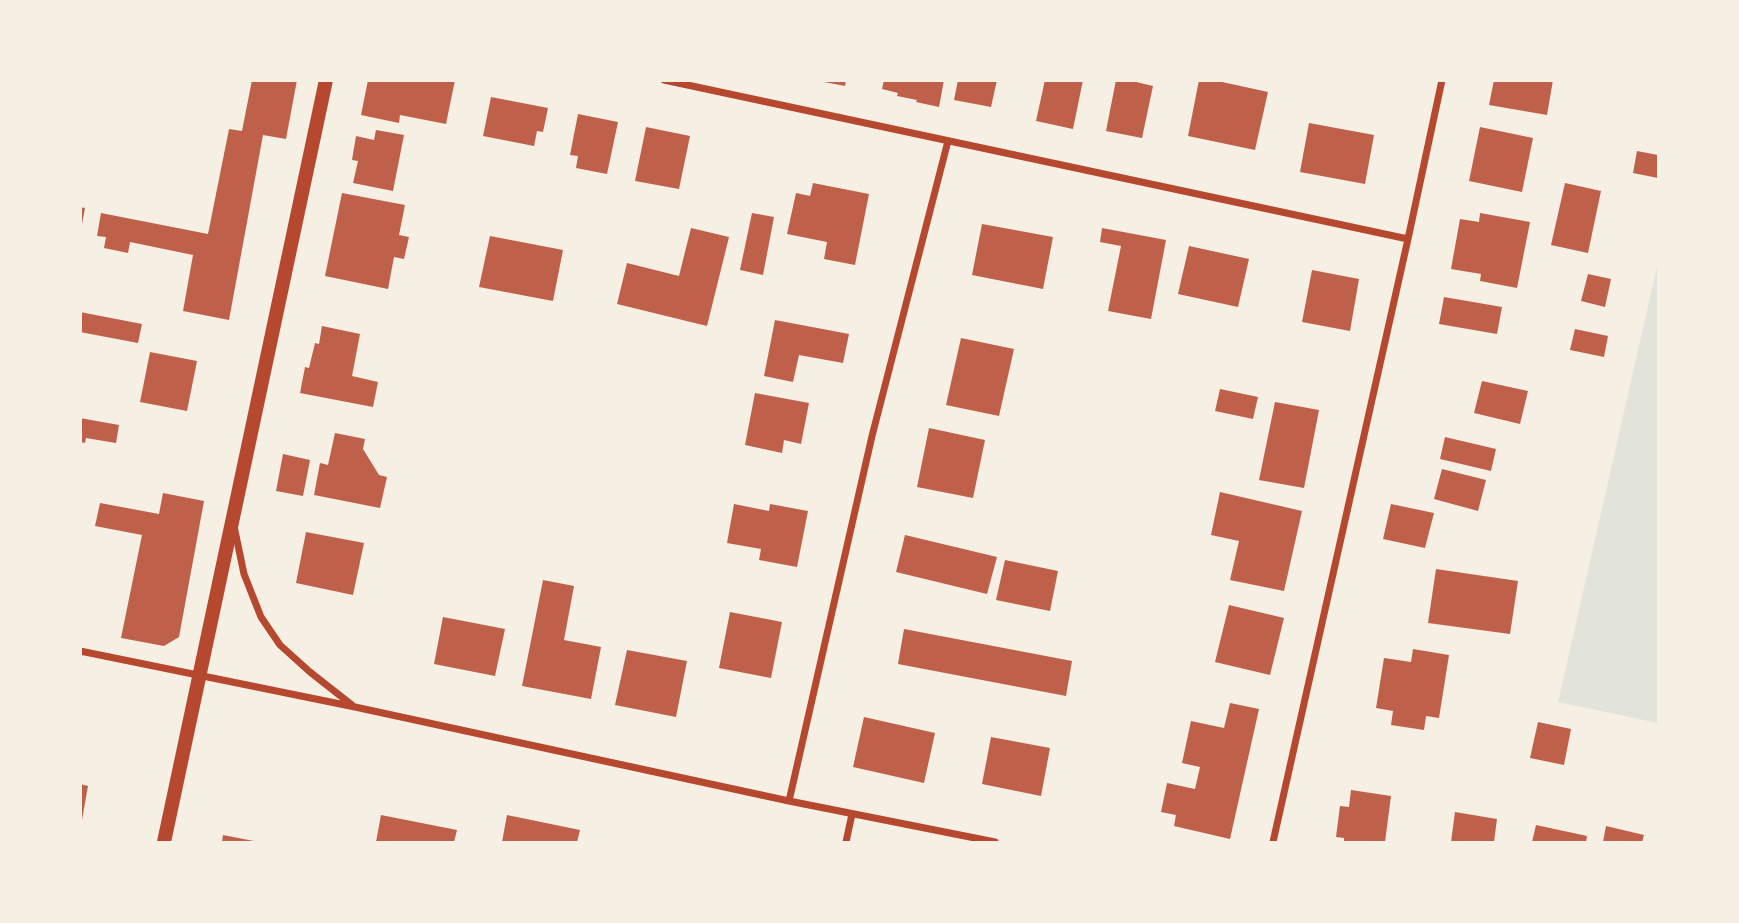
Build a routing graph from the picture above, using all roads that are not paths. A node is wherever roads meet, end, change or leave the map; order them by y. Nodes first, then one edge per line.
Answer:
1 (326, 80) edge
2 (664, 80) edge
3 (1442, 80) edge
4 (948, 141) junction
5 (1408, 239) junction
6 (233, 519) junction
7 (80, 651) edge
8 (200, 677) junction
9 (355, 708) junction
10 (789, 801) junction
11 (852, 814) junction
12 (164, 842) edge
13 (846, 842) edge
14 (995, 842) edge
15 (1273, 842) edge

1 - 6 main road
2 - 4 street
3 - 5 street
4 - 5 street
4 - 10 street
5 - 15 street
6 - 8 main road
6 - 9 street
7 - 8 street
8 - 9 street
8 - 12 main road
9 - 10 street
10 - 11 street
11 - 13 street
11 - 14 street

